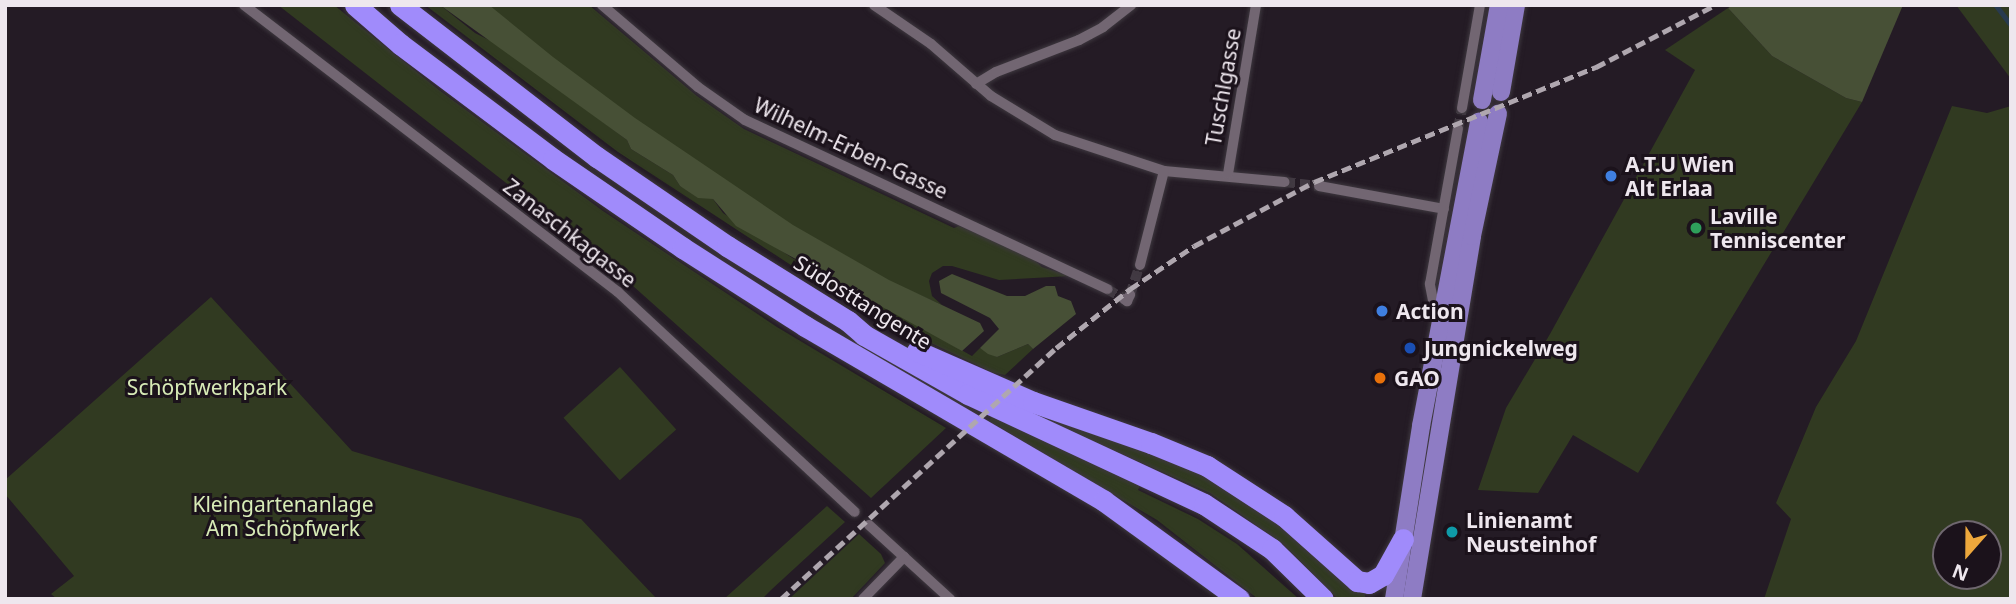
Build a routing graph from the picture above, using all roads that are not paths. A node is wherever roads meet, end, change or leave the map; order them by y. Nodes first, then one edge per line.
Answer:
1 (244, 5) edge
2 (355, 5) edge
3 (400, 5) edge
4 (602, 5) edge
5 (874, 5) edge
6 (898, 5) edge
7 (1131, 5) edge
8 (1256, 5) edge
9 (1480, 5) edge
10 (1499, 5) edge
11 (1516, 5) edge
12 (893, 19) junction
13 (976, 84) junction
14 (1501, 92) dead end
15 (1482, 100) tunnel mouth
16 (1462, 108) tunnel mouth
17 (1498, 114) dead end
18 (1479, 121) tunnel mouth
19 (1458, 129) tunnel mouth
20 (1164, 171) junction
21 (1228, 174) junction
22 (1285, 182) tunnel mouth
23 (1319, 186) tunnel mouth
24 (1444, 209) junction
25 (1140, 265) tunnel mouth
26 (1107, 289) tunnel mouth
27 (848, 321) junction
28 (1439, 334) junction
29 (855, 512) dead end
30 (869, 525) dead end
31 (1403, 540) junction
32 (904, 557) junction
33 (1222, 592) edge
34 (863, 599) edge
35 (950, 599) edge
36 (1238, 599) edge
37 (1323, 599) edge
38 (1394, 599) edge
39 (1412, 599) edge

1 - 29 street, Zanaschkagasse
2 - 33 highway
3 - 27 highway, Südosttangente
4 - 26 street, Wilhelm-Erben-Gasse
5 - 12 street
6 - 12 street
7 - 13 street
8 - 21 street, Tuschlgasse
9 - 16 street
10 - 15 main road
11 - 14 main road
12 - 13 street
13 - 20 street
17 - 39 main road
18 - 28 main road
19 - 24 street
20 - 21 street
20 - 25 street
21 - 22 street
23 - 24 street
24 - 28 street
27 - 31 highway
27 - 37 highway, Südosttangente
28 - 31 main road
30 - 32 street
31 - 38 main road
32 - 34 street
32 - 35 street
33 - 36 highway

